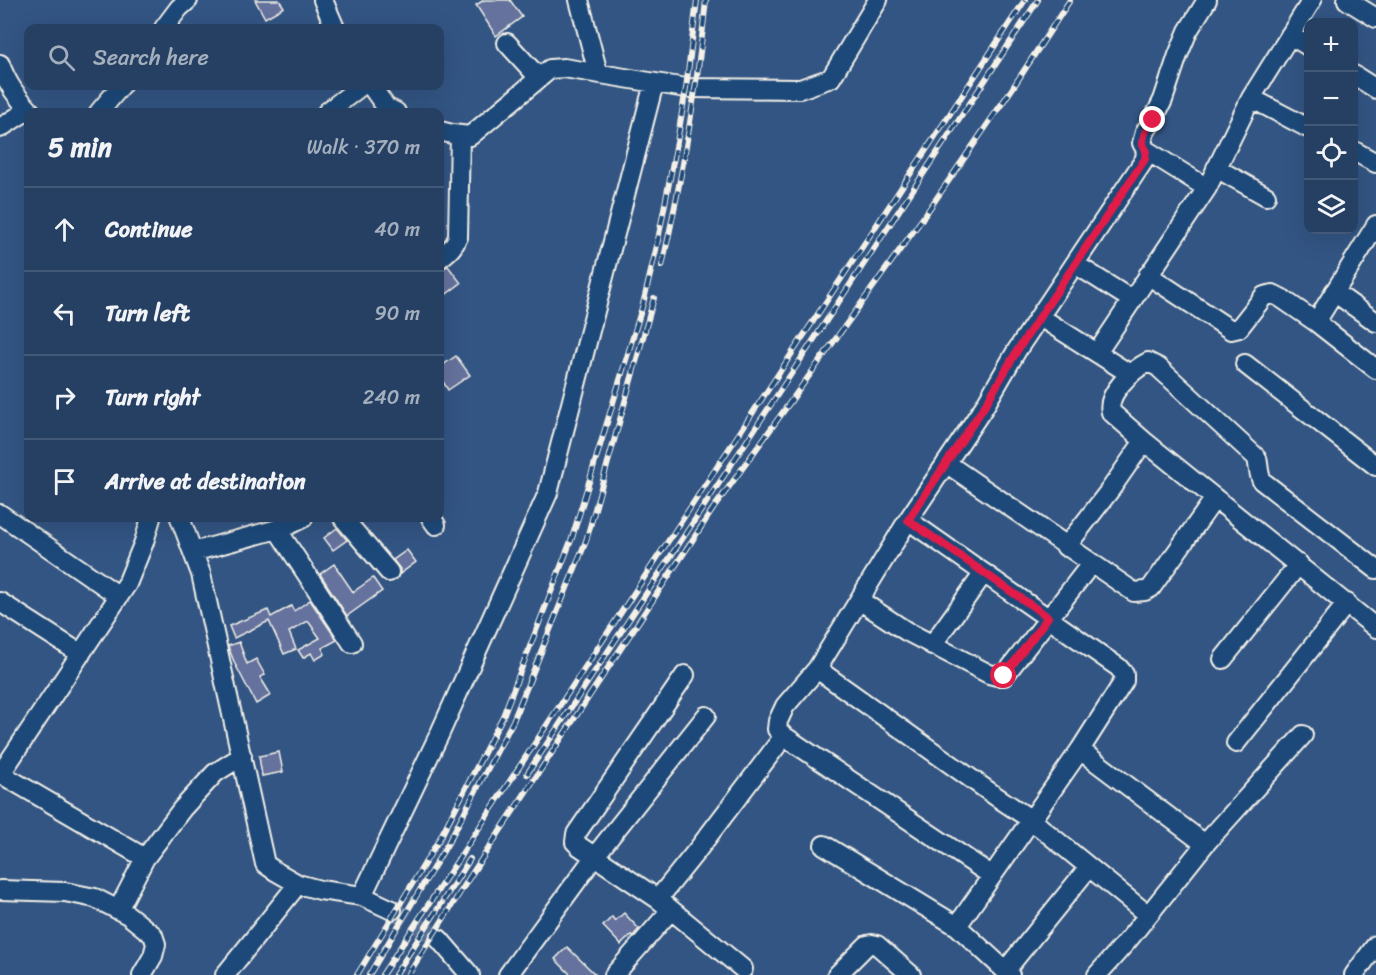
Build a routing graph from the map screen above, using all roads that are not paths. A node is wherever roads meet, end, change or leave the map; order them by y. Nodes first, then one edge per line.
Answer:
1 (188, 0) edge
2 (323, 0) edge
3 (579, 0) edge
4 (879, 0) edge
5 (1207, 0) edge
6 (1312, 0) edge
7 (1347, 0) edge
8 (1376, 18) edge
9 (167, 24) edge
10 (333, 24) edge
11 (1290, 35) junction
12 (507, 43) dead end
13 (1304, 44) edge
14 (0, 64) edge
15 (598, 73) junction
16 (539, 78) junction
17 (1358, 78) edge
18 (654, 82) junction
19 (1376, 89) edge
20 (118, 90) edge
21 (356, 90) edge
22 (374, 90) edge
23 (1251, 98) junction
24 (26, 108) edge
25 (102, 108) edge
26 (332, 108) edge
27 (388, 108) edge
28 (24, 114) edge
29 (1304, 126) edge
30 (0, 128) edge
31 (444, 132) edge
32 (460, 135) junction
33 (1146, 150) junction
34 (1358, 154) edge
35 (1376, 163) edge
36 (1216, 168) junction
37 (1207, 188) junction
38 (1266, 196) dead end
39 (1374, 231) edge
40 (444, 255) edge
41 (1075, 264) junction
42 (1148, 275) junction
43 (1334, 292) junction
44 (1132, 300) junction
45 (1040, 317) junction
46 (1316, 322) junction
47 (1376, 322) edge
48 (1096, 353) junction
49 (1245, 364) dead end
50 (1376, 369) edge
51 (1130, 374) junction
52 (1144, 441) junction
53 (946, 464) junction
54 (1376, 466) edge
55 (1215, 498) junction
56 (0, 514) edge
57 (908, 520) junction
58 (150, 522) edge
59 (182, 522) edge
60 (295, 522) edge
61 (346, 522) edge
62 (277, 529) junction
63 (1066, 547) junction
64 (193, 552) junction
65 (1091, 564) junction
66 (1299, 564) junction
67 (1376, 569) edge
68 (389, 572) dead end
69 (984, 573) junction
70 (119, 596) junction
71 (859, 600) junction
72 (0, 602) edge
73 (1347, 603) junction
74 (1048, 617) junction
75 (1376, 628) edge
76 (352, 643) dead end
77 (932, 645) junction
78 (81, 654) junction
79 (1223, 659) dead end
80 (817, 669) junction
81 (685, 675) dead end
82 (706, 716) dead end
83 (1303, 735) dead end
84 (784, 736) junction
85 (1236, 743) dead end
86 (1080, 750) junction
87 (242, 756) junction
88 (0, 774) edge
89 (1030, 819) junction
90 (1205, 844) junction
91 (824, 845) dead end
92 (595, 856) junction
93 (145, 858) junction
94 (1089, 867) junction
95 (992, 875) junction
96 (298, 884) junction
97 (0, 890) edge
98 (363, 896) junction
99 (665, 905) junction
100 (118, 910) junction
101 (392, 910) tunnel mouth
102 (1148, 915) junction
103 (957, 926) junction
104 (439, 939) tunnel mouth
105 (1376, 945) edge
106 (743, 969) dead end
107 (1007, 973) edge
108 (142, 975) edge
109 (225, 975) edge
110 (470, 975) edge
111 (508, 975) edge
112 (614, 975) edge
113 (837, 975) edge
114 (911, 975) edge
115 (1097, 975) edge
116 (1354, 975) edge

1 - 9 street
2 - 10 street
3 - 15 street
4 - 18 street
5 - 33 street
6 - 11 street
7 - 8 street
11 - 13 street
11 - 23 street
12 - 16 street
14 - 24 street
15 - 16 street
15 - 18 street
16 - 32 street
17 - 19 street
18 - 98 street
20 - 25 street
21 - 26 street
22 - 27 street
23 - 29 street
23 - 36 street
28 - 30 street
31 - 32 street
32 - 40 street
33 - 37 street
33 - 41 street
34 - 35 street
36 - 37 street
36 - 38 street
37 - 42 street
39 - 43 street
41 - 44 street
41 - 45 street
42 - 44 street
42 - 46 street
43 - 46 street
43 - 47 street
44 - 48 street
45 - 48 street
45 - 53 street
46 - 50 street
48 - 51 street
49 - 54 street
51 - 52 street
51 - 67 street
52 - 55 street
52 - 63 street
53 - 57 street
53 - 63 street
55 - 65 street
55 - 66 street
56 - 70 street
57 - 69 street
57 - 71 street
58 - 70 street
59 - 64 street
60 - 62 street
61 - 68 street
62 - 64 street
62 - 76 street
63 - 65 street
64 - 87 street
65 - 74 street
66 - 73 street
66 - 79 street
69 - 74 street
69 - 77 street
70 - 78 street
71 - 77 street
71 - 80 street
72 - 78 street
73 - 75 street
73 - 85 street
74 - 77 street
74 - 86 street
78 - 88 street
80 - 84 street
80 - 89 street
81 - 92 street
82 - 92 street
83 - 90 street
84 - 95 street
84 - 99 street
86 - 89 street
86 - 90 street
87 - 93 street
87 - 96 street
88 - 93 street
89 - 94 street
89 - 95 street
90 - 102 street
91 - 103 street
92 - 99 street
92 - 111 street
93 - 100 street
94 - 102 street
94 - 107 street
95 - 103 street
96 - 98 street
96 - 109 street
97 - 100 street
98 - 101 street
99 - 106 street
99 - 112 street
100 - 108 street
102 - 115 street
103 - 107 street
104 - 110 street
105 - 116 street
113 - 114 street

